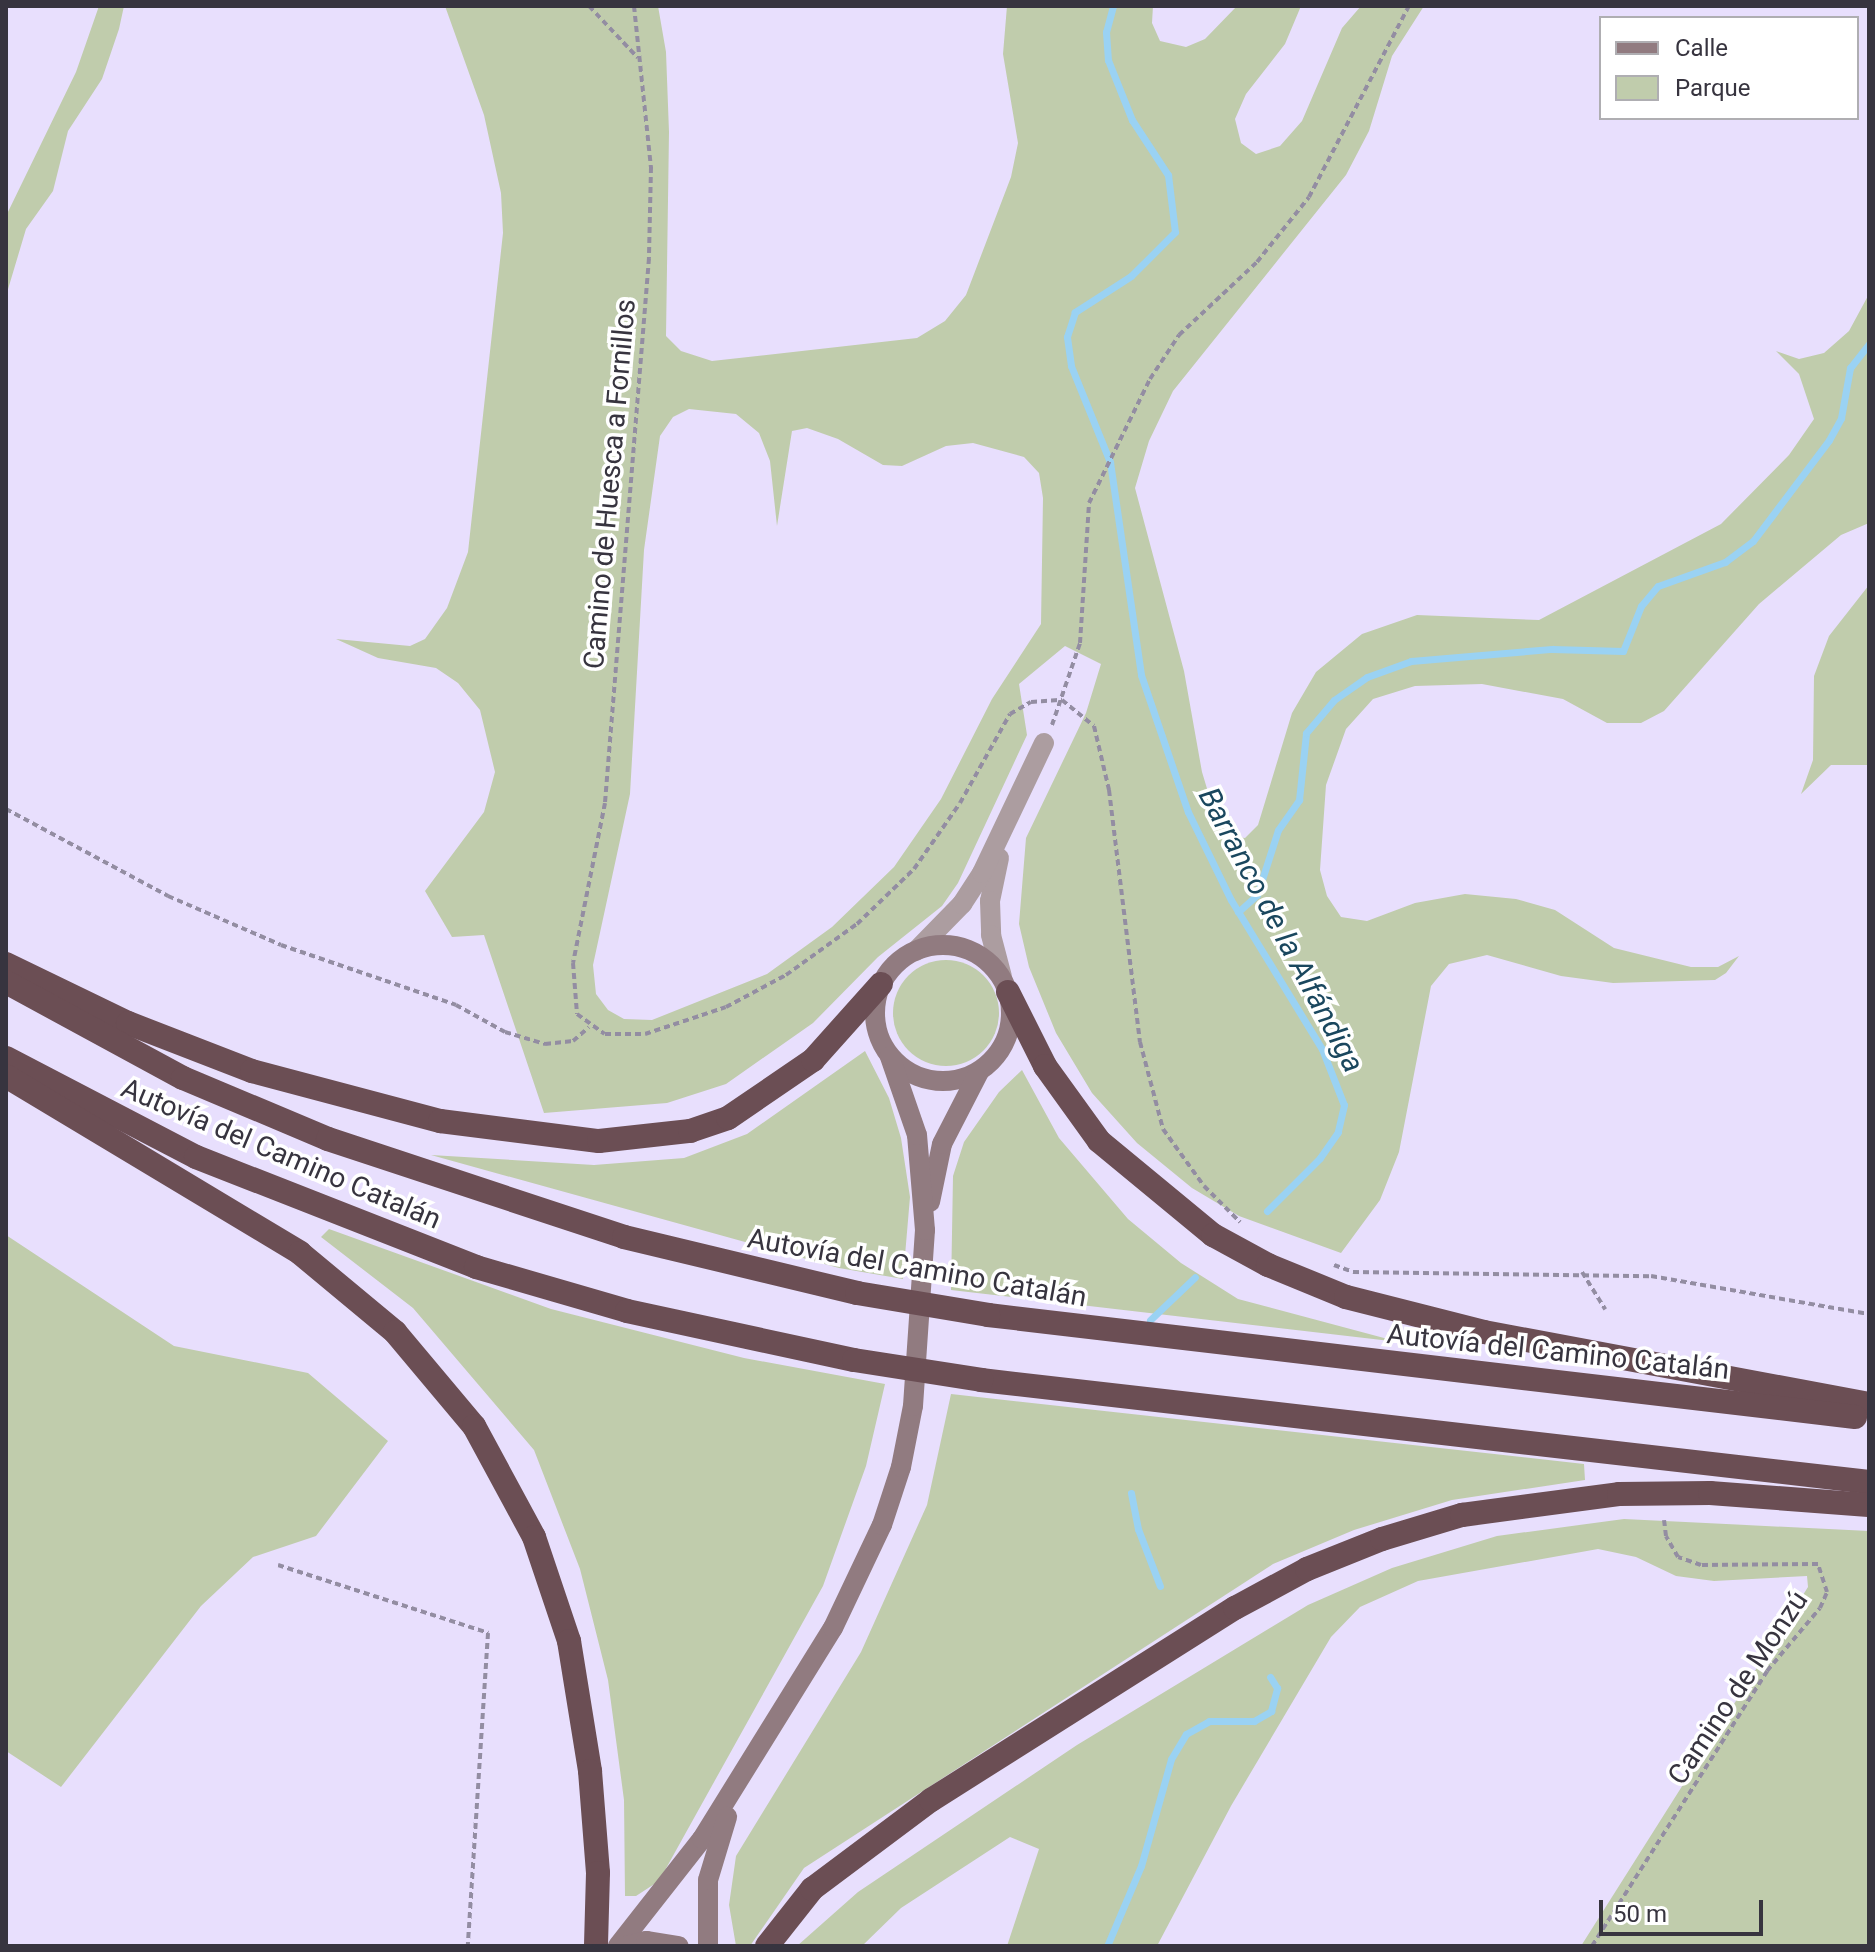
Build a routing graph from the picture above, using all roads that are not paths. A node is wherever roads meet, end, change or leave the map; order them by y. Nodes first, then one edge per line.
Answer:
1 (1044, 743) road end
2 (1019, 797) junction
3 (916, 951) junction
4 (6, 964) edge
5 (6, 982) edge
6 (881, 984) junction
7 (1005, 985) junction
8 (890, 1057) junction
9 (6, 1058) edge
10 (979, 1072) junction
11 (6, 1076) edge
12 (925, 1230) junction
13 (1869, 1404) edge
14 (1869, 1419) edge
15 (1869, 1482) edge
16 (1869, 1505) edge
17 (742, 1780) junction
18 (596, 1946) edge
19 (618, 1946) edge
20 (626, 1946) edge
21 (679, 1946) edge
22 (708, 1946) edge
23 (767, 1946) edge

1 - 2 street
2 - 3 street
2 - 7 street
3 - 6 main road
3 - 7 main road
4 - 6 highway
5 - 14 highway, Autovía del Camino Catalán, bridge
6 - 8 main road
7 - 10 main road
7 - 13 highway
8 - 10 main road
8 - 12 main road
9 - 15 highway, Autovía del Camino Catalán, bridge
10 - 12 main road
11 - 18 highway
12 - 17 main road
16 - 23 highway
17 - 19 main road
17 - 22 main road
20 - 21 main road

